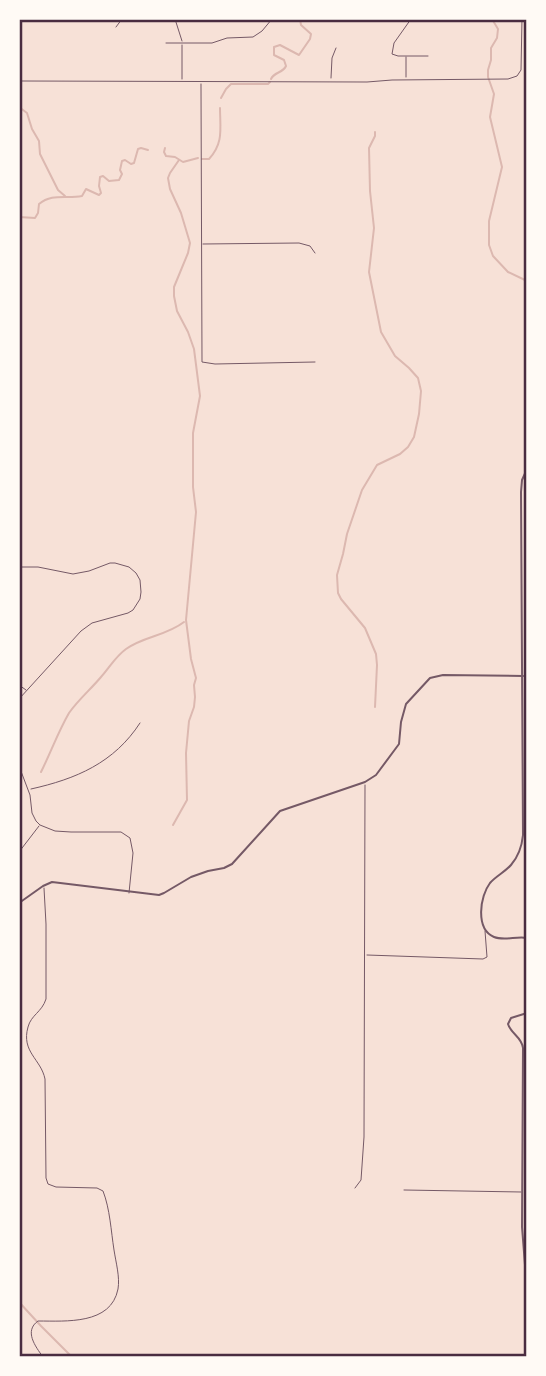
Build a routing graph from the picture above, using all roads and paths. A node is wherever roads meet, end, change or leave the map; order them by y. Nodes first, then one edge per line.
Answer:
1 (122, 19) edge
2 (175, 19) edge
3 (272, 19) edge
4 (411, 19) edge
5 (522, 19) edge
6 (116, 27) dead end
7 (166, 43) dead end
8 (183, 43) junction
9 (336, 48) dead end
10 (406, 56) junction
11 (428, 56) dead end
12 (331, 80) junction
13 (406, 80) junction
14 (19, 81) edge
15 (182, 81) junction
16 (201, 81) junction
17 (200, 244) junction
18 (314, 253) dead end
19 (315, 362) dead end
20 (527, 469) edge
21 (19, 567) edge
22 (523, 676) junction
23 (19, 685) edge
24 (26, 690) junction
25 (19, 699) edge
26 (525, 711) edge
27 (140, 723) dead end
28 (19, 766) edge
29 (365, 782) junction
30 (29, 790) junction
31 (40, 825) junction
32 (19, 852) edge
33 (43, 886) junction
34 (129, 892) junction
35 (19, 904) edge
36 (485, 929) junction
37 (527, 938) edge
38 (365, 955) junction
39 (527, 1013) edge
40 (355, 1188) dead end
41 (404, 1191) dead end
42 (522, 1192) junction
43 (527, 1193) edge
44 (527, 1290) edge
45 (43, 1357) edge

1 - 6 street
2 - 8 street
3 - 8 street
4 - 10 street
5 - 13 street
7 - 8 street
8 - 15 street
9 - 12 street
10 - 11 street
10 - 13 street
12 - 13 street
12 - 16 street
14 - 15 street
15 - 16 street
16 - 17 street
17 - 18 street
17 - 19 street
20 - 22 street
21 - 24 street
22 - 26 street
22 - 29 street
23 - 24 street
24 - 25 street
26 - 36 street
27 - 30 street
28 - 30 street
29 - 34 street
29 - 38 street
30 - 31 street
31 - 32 street
31 - 34 street
33 - 34 street
33 - 35 street
33 - 45 street
36 - 37 street
36 - 38 street
38 - 40 street
39 - 42 street
41 - 42 street
42 - 43 street
42 - 44 street

